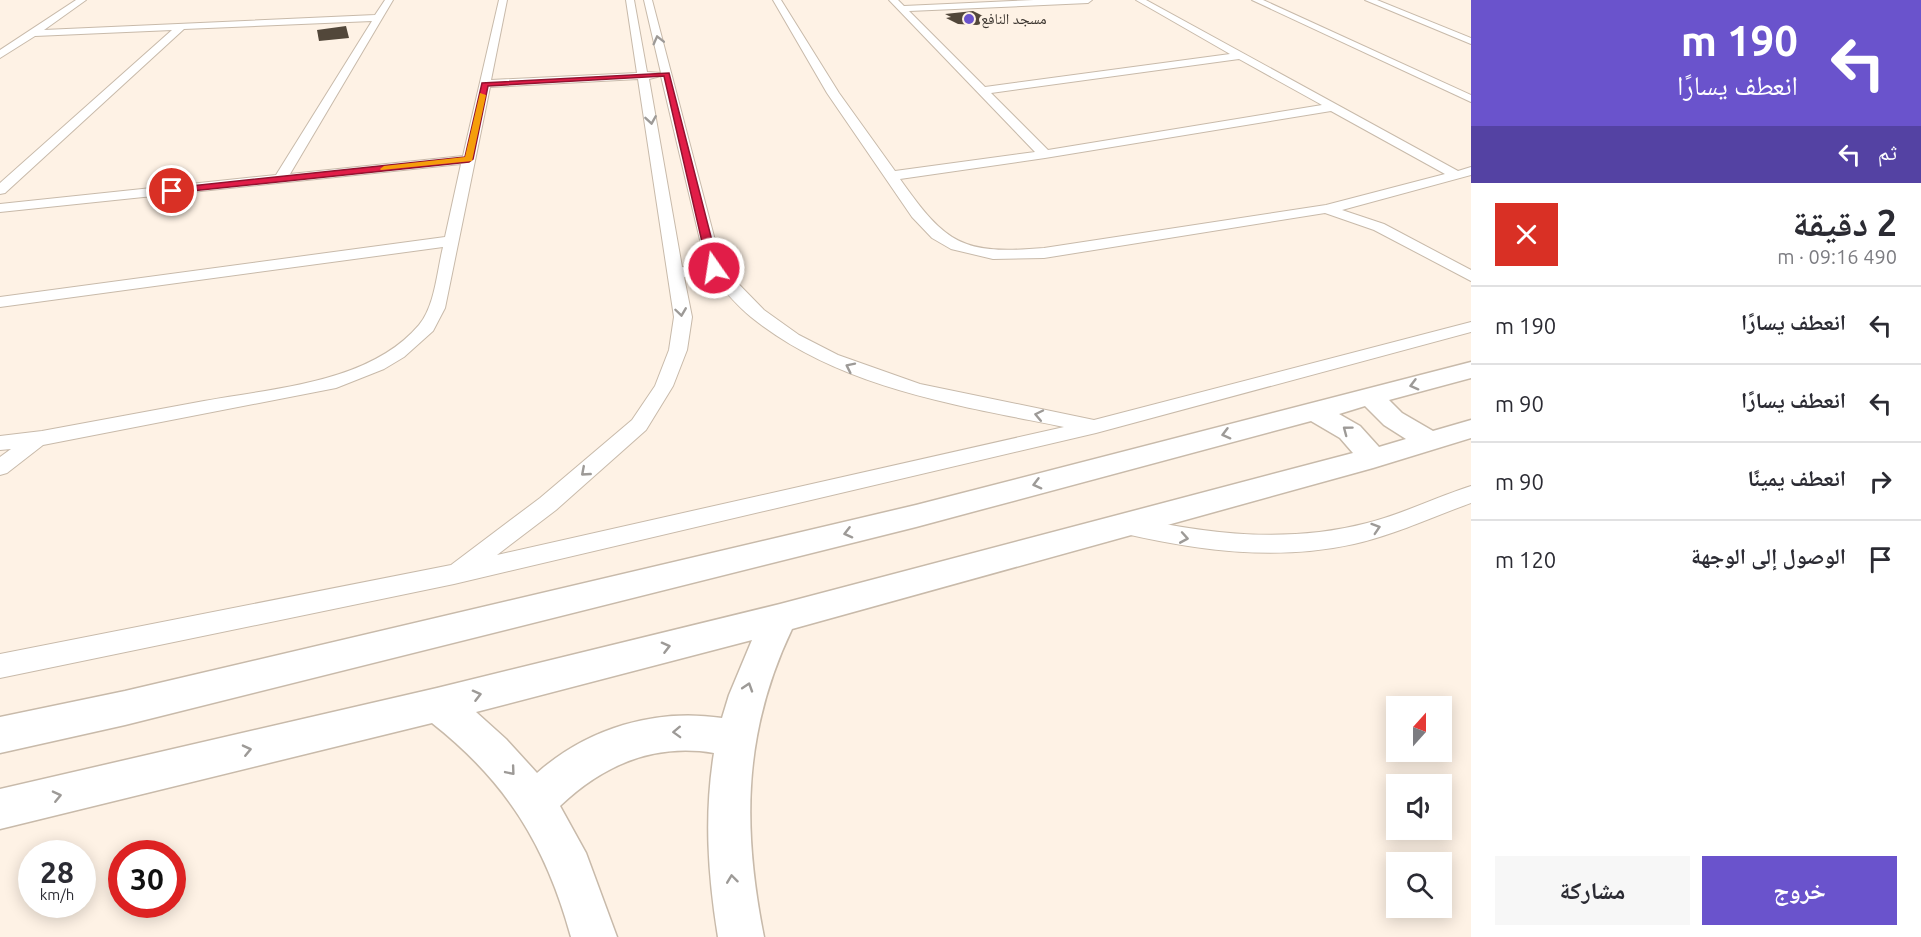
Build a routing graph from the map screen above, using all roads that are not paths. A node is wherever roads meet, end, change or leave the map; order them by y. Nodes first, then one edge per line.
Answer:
1 (82, 0) edge
2 (389, 0) edge
3 (503, 0) edge
4 (630, 0) edge
5 (648, 0) edge
6 (777, 0) edge
7 (893, 0) edge
8 (1088, 0) edge
9 (1140, 0) edge
10 (1256, 0) edge
11 (1369, 0) edge
12 (902, 9) junction
13 (378, 18) junction
14 (182, 26) junction
15 (33, 33) junction
16 (1471, 41) edge
17 (0, 55) edge
18 (1239, 56) junction
19 (667, 74) junction
20 (644, 76) junction
21 (485, 84) junction
22 (983, 92) junction
23 (1471, 99) edge
24 (1332, 107) junction
25 (1045, 154) junction
26 (469, 159) junction
27 (1471, 171) edge
28 (1456, 175) junction
29 (891, 176) junction
30 (280, 180) junction
31 (0, 190) edge
32 (1371, 199) junction
33 (0, 208) edge
34 (1326, 209) junction
35 (451, 241) junction
36 (1471, 262) edge
37 (714, 268) junction
38 (675, 271) junction
39 (1471, 276) edge
40 (0, 302) edge
41 (1471, 327) edge
42 (1471, 370) edge
43 (1370, 396) junction
44 (1314, 411) junction
45 (1096, 426) junction
46 (1471, 429) edge
47 (42, 438) junction
48 (1430, 441) junction
49 (0, 443) edge
50 (1373, 458) junction
51 (0, 468) edge
52 (1471, 494) edge
53 (1126, 525) junction
54 (454, 574) junction
55 (780, 618) junction
56 (0, 666) edge
57 (437, 705) junction
58 (0, 735) edge
59 (735, 738) junction
60 (535, 802) junction
61 (0, 809) edge
62 (594, 937) edge
63 (741, 937) edge

1 - 15 street
2 - 13 street
3 - 21 street
4 - 20 street
19 -> 5 street
6 - 29 street
7 - 12 street
8 - 12 street
9 - 18 street
10 - 23 street
11 - 16 street
12 - 22 street
13 - 14 street
13 - 30 street
14 - 15 street
14 - 31 street
15 - 17 street
18 - 22 street
18 - 24 street
19 - 20 street
19 - 37 street
20 - 21 street
20 -> 38 street
21 - 26 street
22 - 25 street
24 - 25 street
24 - 28 street
25 - 29 street
26 - 30 street
26 - 35 street
27 - 28 street
28 - 32 street
29 - 34 street
30 - 33 street
32 - 34 street
32 - 36 street
34 - 39 street
35 - 40 street
35 - 47 street
37 - 38 street
45 -> 37 street
38 -> 54 street
41 - 45 street
42 -> 43 street
43 - 44 street
43 - 48 street
50 -> 44 street
44 -> 58 street
45 - 54 street
46 - 48 street
47 - 49 street
47 - 51 street
48 - 50 street
50 - 53 street
53 -> 52 street
53 - 55 street
54 - 56 street
57 -> 55 street
59 -> 55 street
57 -> 60 street
61 -> 57 street
59 -> 60 street
63 -> 59 street
60 - 62 street

